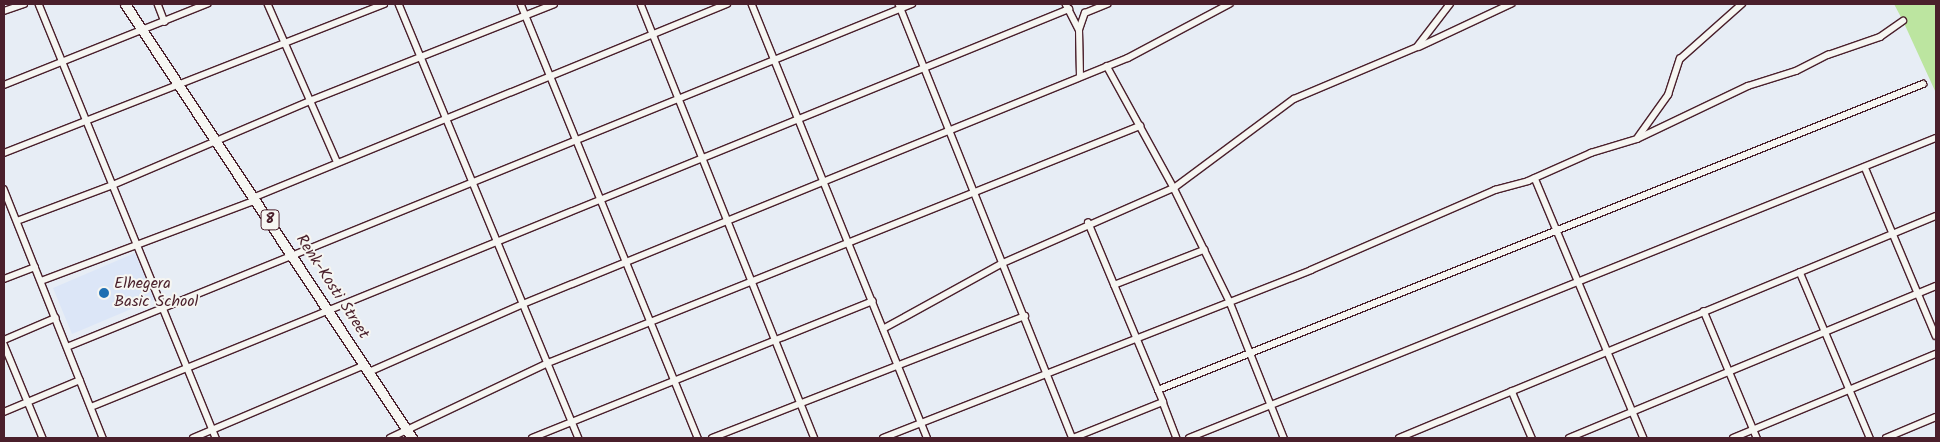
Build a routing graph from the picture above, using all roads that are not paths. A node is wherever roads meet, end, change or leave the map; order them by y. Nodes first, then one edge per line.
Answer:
1 (24, 4) edge
2 (39, 4) edge
3 (125, 4) edge
4 (158, 4) edge
5 (207, 4) edge
6 (268, 4) edge
7 (384, 4) edge
8 (399, 4) edge
9 (521, 4) edge
10 (554, 4) edge
11 (640, 4) edge
12 (727, 4) edge
13 (752, 4) edge
14 (912, 4) edge
15 (1107, 4) edge
16 (1229, 4) edge
17 (1450, 4) edge
18 (1511, 4) edge
19 (1742, 4) edge
20 (900, 6) edge
21 (1067, 7) edge
22 (4, 11) edge
23 (526, 16) junction
24 (1903, 20) dead end
25 (165, 22) junction
26 (1079, 30) junction
27 (143, 31) junction
28 (653, 34) junction
29 (287, 41) junction
30 (1417, 48) junction
31 (421, 56) junction
32 (774, 60) junction
33 (63, 62) junction
34 (1107, 66) junction
35 (924, 68) junction
36 (551, 76) junction
37 (1080, 77) junction
38 (1923, 84) dead end
39 (4, 85) edge
40 (179, 85) junction
41 (678, 98) junction
42 (312, 100) junction
43 (446, 117) junction
44 (799, 119) junction
45 (88, 122) junction
46 (1140, 126) junction
47 (949, 130) junction
48 (1936, 138) edge
49 (576, 139) junction
50 (1636, 139) junction
51 (216, 141) junction
52 (4, 153) edge
53 (703, 158) junction
54 (337, 161) junction
55 (1865, 166) junction
56 (1535, 178) junction
57 (472, 180) junction
58 (823, 181) junction
59 (113, 185) junction
60 (1174, 188) junction
61 (4, 189) edge
62 (975, 192) junction
63 (256, 198) junction
64 (600, 198) junction
65 (6, 202) edge
66 (1936, 216) edge
67 (728, 219) junction
68 (17, 221) junction
69 (1088, 223) junction
70 (1557, 232) junction
71 (1894, 233) junction
72 (497, 240) junction
73 (848, 241) junction
74 (138, 245) junction
75 (1204, 250) junction
76 (293, 256) junction
77 (626, 261) junction
78 (1003, 263) junction
79 (35, 267) junction
80 (1800, 272) junction
81 (4, 279) edge
82 (752, 280) junction
83 (41, 281) junction
84 (1578, 282) junction
85 (1114, 285) junction
86 (1936, 286) edge
87 (1919, 293) junction
88 (872, 301) junction
89 (1230, 302) junction
90 (523, 304) junction
91 (164, 308) junction
92 (328, 310) junction
93 (1704, 311) junction
94 (1025, 316) junction
95 (56, 318) junction
96 (651, 322) junction
97 (883, 329) junction
98 (1825, 332) junction
99 (1936, 336) edge
100 (1136, 339) junction
101 (4, 340) edge
102 (776, 340) junction
103 (4, 344) edge
104 (67, 347) junction
105 (1606, 352) junction
106 (1250, 354) junction
107 (1936, 354) edge
108 (548, 363) junction
109 (898, 365) junction
110 (188, 367) junction
111 (367, 369) junction
112 (1730, 372) junction
113 (1048, 374) junction
114 (80, 380) junction
115 (674, 380) junction
116 (1158, 390) junction
117 (1849, 390) junction
118 (1512, 391) junction
119 (28, 402) junction
120 (1162, 402) junction
121 (801, 403) junction
122 (1271, 404) junction
123 (91, 407) junction
124 (4, 412) edge
125 (1633, 412) junction
126 (1936, 417) edge
127 (572, 422) junction
128 (921, 423) junction
129 (213, 430) junction
130 (1754, 430) junction
131 (410, 434) edge
132 (1411, 436) edge
133 (43, 438) edge
134 (103, 438) edge
135 (193, 438) edge
136 (216, 438) edge
137 (390, 438) edge
138 (532, 438) edge
139 (579, 438) edge
140 (698, 438) edge
141 (712, 438) edge
142 (815, 438) edge
143 (883, 438) edge
144 (927, 438) edge
145 (1072, 438) edge
146 (1177, 438) edge
147 (1188, 438) edge
148 (1284, 438) edge
149 (1399, 438) edge
150 (1532, 438) edge
151 (1570, 438) edge
152 (1644, 438) edge
153 (1733, 438) edge
154 (1757, 438) edge
155 (1870, 438) edge
156 (1886, 438) edge

1 - 22 street
2 - 33 street
3 - 27 main road, Renk-Kosti Street / 8
4 - 25 street
5 - 25 street
6 - 29 street
7 - 29 street
8 - 31 street
9 - 23 street
10 - 23 street
11 - 28 street
12 - 28 street
13 - 32 street
14 - 20 street
15 - 26 street
16 - 34 street
17 - 30 street
18 - 30 street
19 - 50 street
20 - 32 street
20 - 35 street
21 - 26 street
21 - 35 street
23 - 31 street
23 - 36 street
24 - 50 street
25 - 27 street
26 - 37 street
27 - 33 street
27 - 40 main road, Renk-Kosti Street / 8
28 - 36 street
28 - 41 street
29 - 40 street
29 - 42 street
30 - 60 street
31 - 42 street
31 - 43 street
32 - 41 street
32 - 44 street
33 - 39 street
33 - 45 street
34 - 37 street
34 - 46 street
35 - 44 street
35 - 47 street
36 - 43 street
36 - 49 street
37 - 47 street
38 - 70 street
40 - 45 street
40 - 51 main road, Renk-Kosti Street / 8
41 - 49 street
41 - 53 street
42 - 51 street
42 - 54 street
43 - 54 street
43 - 57 street
44 - 53 street
44 - 58 street
45 - 52 street
45 - 59 street
46 - 60 street
46 - 62 street
47 - 58 street
47 - 62 street
48 - 55 street
49 - 57 street
49 - 64 street
50 - 56 street
51 - 59 street
51 - 63 main road, Renk-Kosti Street / 8
53 - 64 street
53 - 67 street
54 - 63 street
55 - 71 street
55 - 84 street
56 - 70 street
56 - 89 street
57 - 72 street
57 - 76 street
58 - 67 street
58 - 73 street
59 - 68 street
59 - 74 street
60 - 69 street
60 - 75 street
61 - 65 street
62 - 73 street
62 - 78 street
63 - 74 street
63 - 76 main road, Renk-Kosti Street / 8
64 - 72 street
64 - 77 street
65 - 68 street
66 - 71 street
67 - 77 street
67 - 82 street
68 - 79 street
69 - 78 street
69 - 85 street
70 - 84 street
70 - 106 street
71 - 80 street
71 - 87 street
72 - 90 street
72 - 92 street
73 - 82 street
73 - 88 street
74 - 83 street
74 - 91 street
75 - 85 street
75 - 89 street
76 - 91 street
76 - 92 main road, Renk-Kosti Street / 8
77 - 90 street
77 - 96 street
78 - 94 street
78 - 97 street
79 - 81 street
79 - 83 street
80 - 93 street
80 - 98 street
82 - 96 street
82 - 102 street
83 - 95 street
84 - 105 street
84 - 122 street
85 - 100 street
86 - 87 street
87 - 98 street
87 - 99 street
88 - 97 street
88 - 102 street
89 - 100 street
89 - 106 street
90 - 108 street
90 - 111 street
91 - 104 street
91 - 110 street
92 - 110 street
92 - 111 main road, Renk-Kosti Street / 8
93 - 105 street
93 - 112 street
94 - 109 street
94 - 113 street
95 - 101 street
95 - 104 street
96 - 108 street
96 - 115 street
97 - 109 street
98 - 112 street
98 - 117 street
100 - 113 street
100 - 116 street
102 - 115 street
102 - 121 street
103 - 119 street
104 - 114 street
105 - 118 street
105 - 125 street
106 - 116 street
106 - 122 street
107 - 117 street
108 - 127 street
108 - 131 street
109 - 121 street
109 - 128 street
110 - 123 street
110 - 129 street
111 - 129 street
111 - 131 main road, Renk-Kosti Street / 8
112 - 125 street
112 - 130 street
113 - 128 street
113 - 145 street
114 - 119 street
114 - 123 street
115 - 127 street
115 - 140 street
116 - 120 street
117 - 130 street
117 - 155 street
118 - 132 street
118 - 150 street
119 - 124 street
119 - 133 street
120 - 145 street
120 - 146 street
121 - 141 street
121 - 142 street
122 - 147 street
122 - 148 street
123 - 134 street
125 - 151 street
125 - 152 street
126 - 156 street
127 - 138 street
127 - 139 street
128 - 143 street
128 - 144 street
129 - 135 street
129 - 136 street
130 - 153 street
130 - 154 street
131 - 137 street
132 - 149 street

